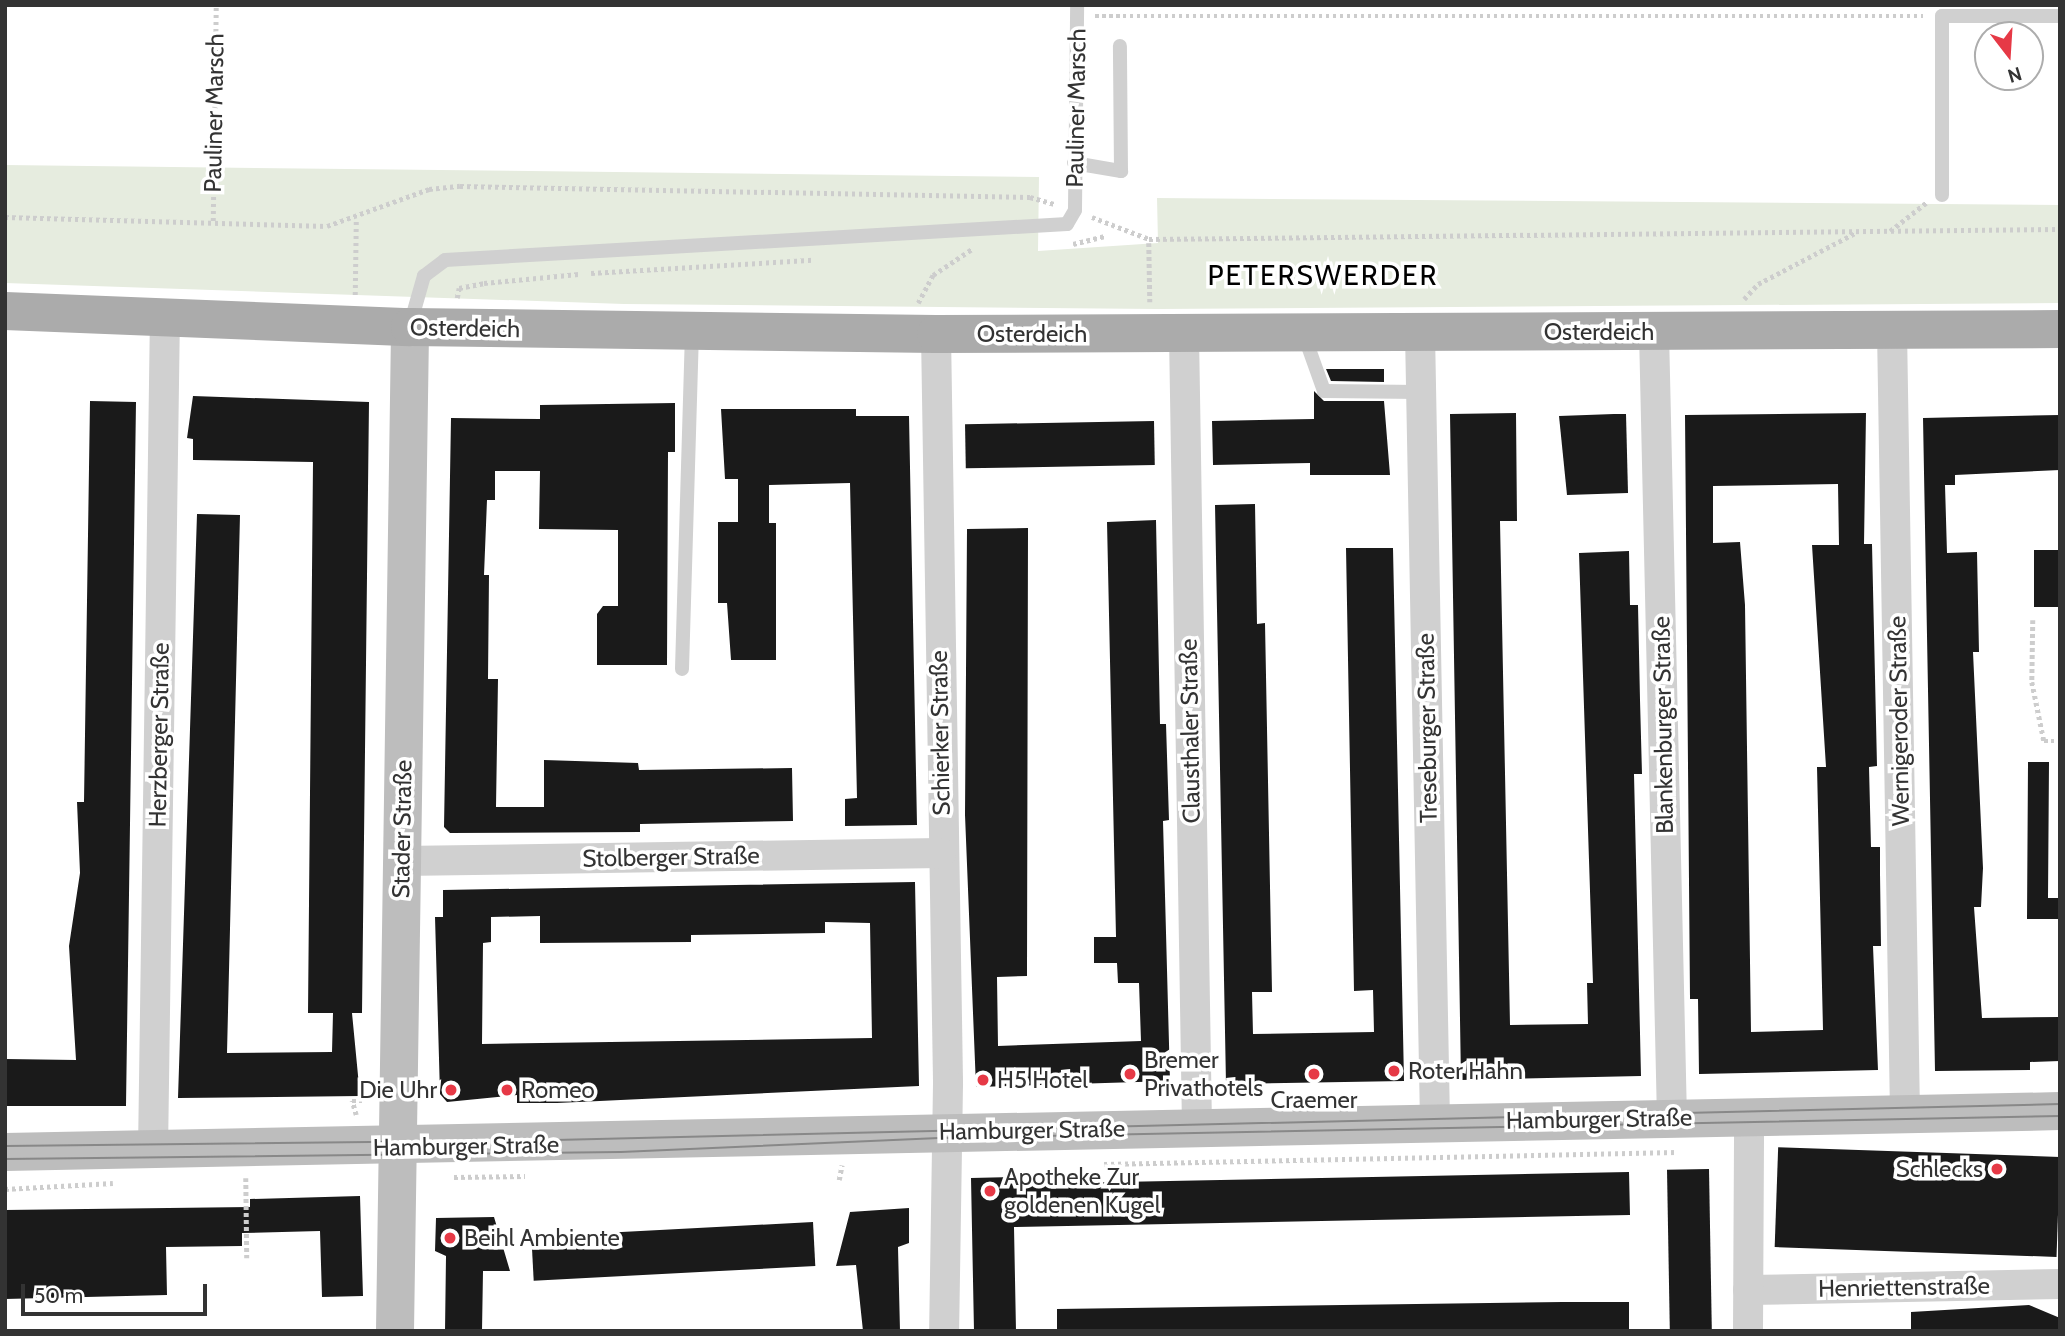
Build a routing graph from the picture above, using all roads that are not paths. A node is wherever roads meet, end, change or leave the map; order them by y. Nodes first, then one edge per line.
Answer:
1 (1077, 10) edge
2 (2004, 11) edge
3 (2060, 16) edge
4 (1119, 46) dead end
5 (1074, 163) junction
6 (1942, 195) road end
7 (5, 311) edge
8 (165, 317) junction
9 (410, 327) junction
10 (2060, 329) edge
11 (1892, 330) junction
12 (692, 332) junction
13 (1654, 332) junction
14 (1304, 333) junction
15 (1420, 333) junction
16 (936, 334) junction
17 (1184, 334) junction
18 (1420, 392) junction
19 (682, 669) dead end
20 (942, 853) junction
21 (401, 861) junction
22 (2060, 1111) edge
23 (1905, 1113) junction
24 (1749, 1116) junction
25 (1672, 1118) junction
26 (1435, 1122) junction
27 (1197, 1127) junction
28 (945, 1132) junction
29 (397, 1146) junction
30 (5, 1152) edge
31 (153, 1152) junction
32 (2060, 1284) edge
33 (1748, 1290) junction
34 (395, 1331) edge
35 (944, 1331) edge
36 (1748, 1331) edge

1 - 5 lane, Pauliner Marsch
2 - 3 lane
2 - 6 lane
4 - 5 lane
5 - 9 lane, Pauliner Marsch
7 - 8 main road, Osterdeich
8 - 9 main road, Osterdeich
8 - 31 street, Herzberger Straße
9 - 12 main road, Osterdeich
9 - 21 street, Stader Straße
10 - 11 main road, Osterdeich
11 - 13 main road, Osterdeich
11 - 23 street, Wernigeroder Straße
12 - 16 main road, Osterdeich
12 - 19 lane
13 - 15 main road, Osterdeich
13 - 25 street, Blankenburger Straße
14 - 15 main road, Osterdeich
14 - 17 main road, Osterdeich
14 - 18 lane
15 - 18 street, Treseburger Straße
16 - 17 main road, Osterdeich
16 - 20 street, Schierker Straße
17 - 27 street, Clausthaler Straße
18 - 26 street, Treseburger Straße
20 - 21 street, Stolberger Straße
20 - 28 street, Schierker Straße
21 - 29 street, Stader Straße
22 - 23 street, Hamburger Straße
23 - 24 street, Hamburger Straße
24 - 25 street, Hamburger Straße
24 - 33 street
25 - 26 street, Hamburger Straße
26 - 27 street, Hamburger Straße
27 - 28 street, Hamburger Straße
28 - 29 street, Hamburger Straße
28 - 35 street, Schierker Straße
29 - 31 street, Hamburger Straße
29 - 34 street, Stader Straße
30 - 31 street, Hamburger Straße
32 - 33 street, Henriettenstraße
33 - 36 street

